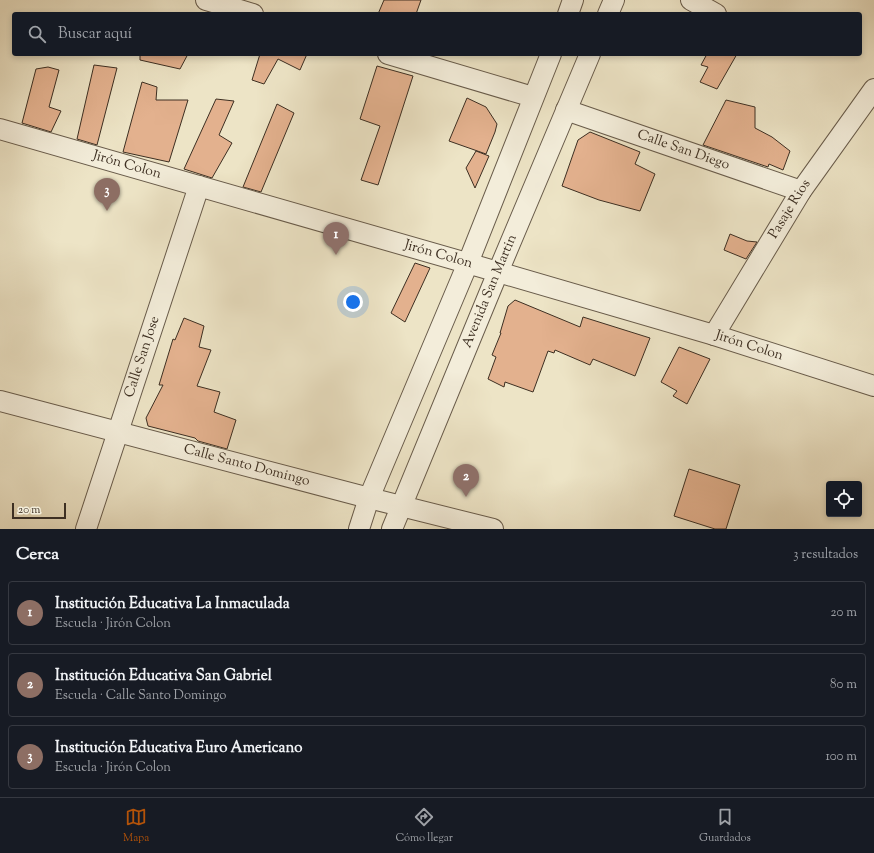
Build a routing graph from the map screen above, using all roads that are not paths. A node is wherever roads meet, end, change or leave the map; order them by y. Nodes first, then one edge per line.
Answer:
1 (206, 0) edge
2 (573, 0) edge
3 (614, 0) edge
4 (691, 0) edge
5 (246, 12) edge
6 (569, 12) edge
7 (609, 12) edge
8 (712, 12) edge
9 (395, 56) edge
10 (550, 56) edge
11 (589, 56) edge
12 (874, 89) edge
13 (533, 97) junction
14 (566, 110) junction
15 (0, 129) edge
16 (199, 186) junction
17 (801, 192) junction
18 (468, 263) junction
19 (498, 272) junction
20 (714, 335) junction
21 (874, 386) edge
22 (0, 401) edge
23 (118, 432) junction
24 (369, 498) junction
25 (400, 506) junction
26 (86, 529) edge
27 (359, 529) edge
28 (392, 529) edge
29 (493, 529) edge

1 - 5 street
2 - 6 street
3 - 7 street
4 - 8 street
9 - 13 street
10 - 13 street
11 - 14 street, Avenida San Martin
12 - 17 street, Pasaje Rios
13 - 18 street
14 - 17 street, Calle San Diego
14 - 19 street, Avenida San Martin
15 - 16 street, Jirón Colon
16 - 18 street, Jirón Colon
16 - 23 street, Calle San Jose
17 - 20 street, Pasaje Rios
18 - 19 street, Jirón Colon
18 - 24 street
19 - 20 street, Jirón Colon
19 - 25 street, Avenida San Martin
20 - 21 street, Jirón Colon
22 - 23 street, Calle Santo Domingo
23 - 24 street, Calle Santo Domingo
23 - 26 street, Calle San Jose
24 - 25 street, Calle Santo Domingo
24 - 27 street
25 - 28 street, Avenida San Martin
25 - 29 street, Calle Santo Domingo

